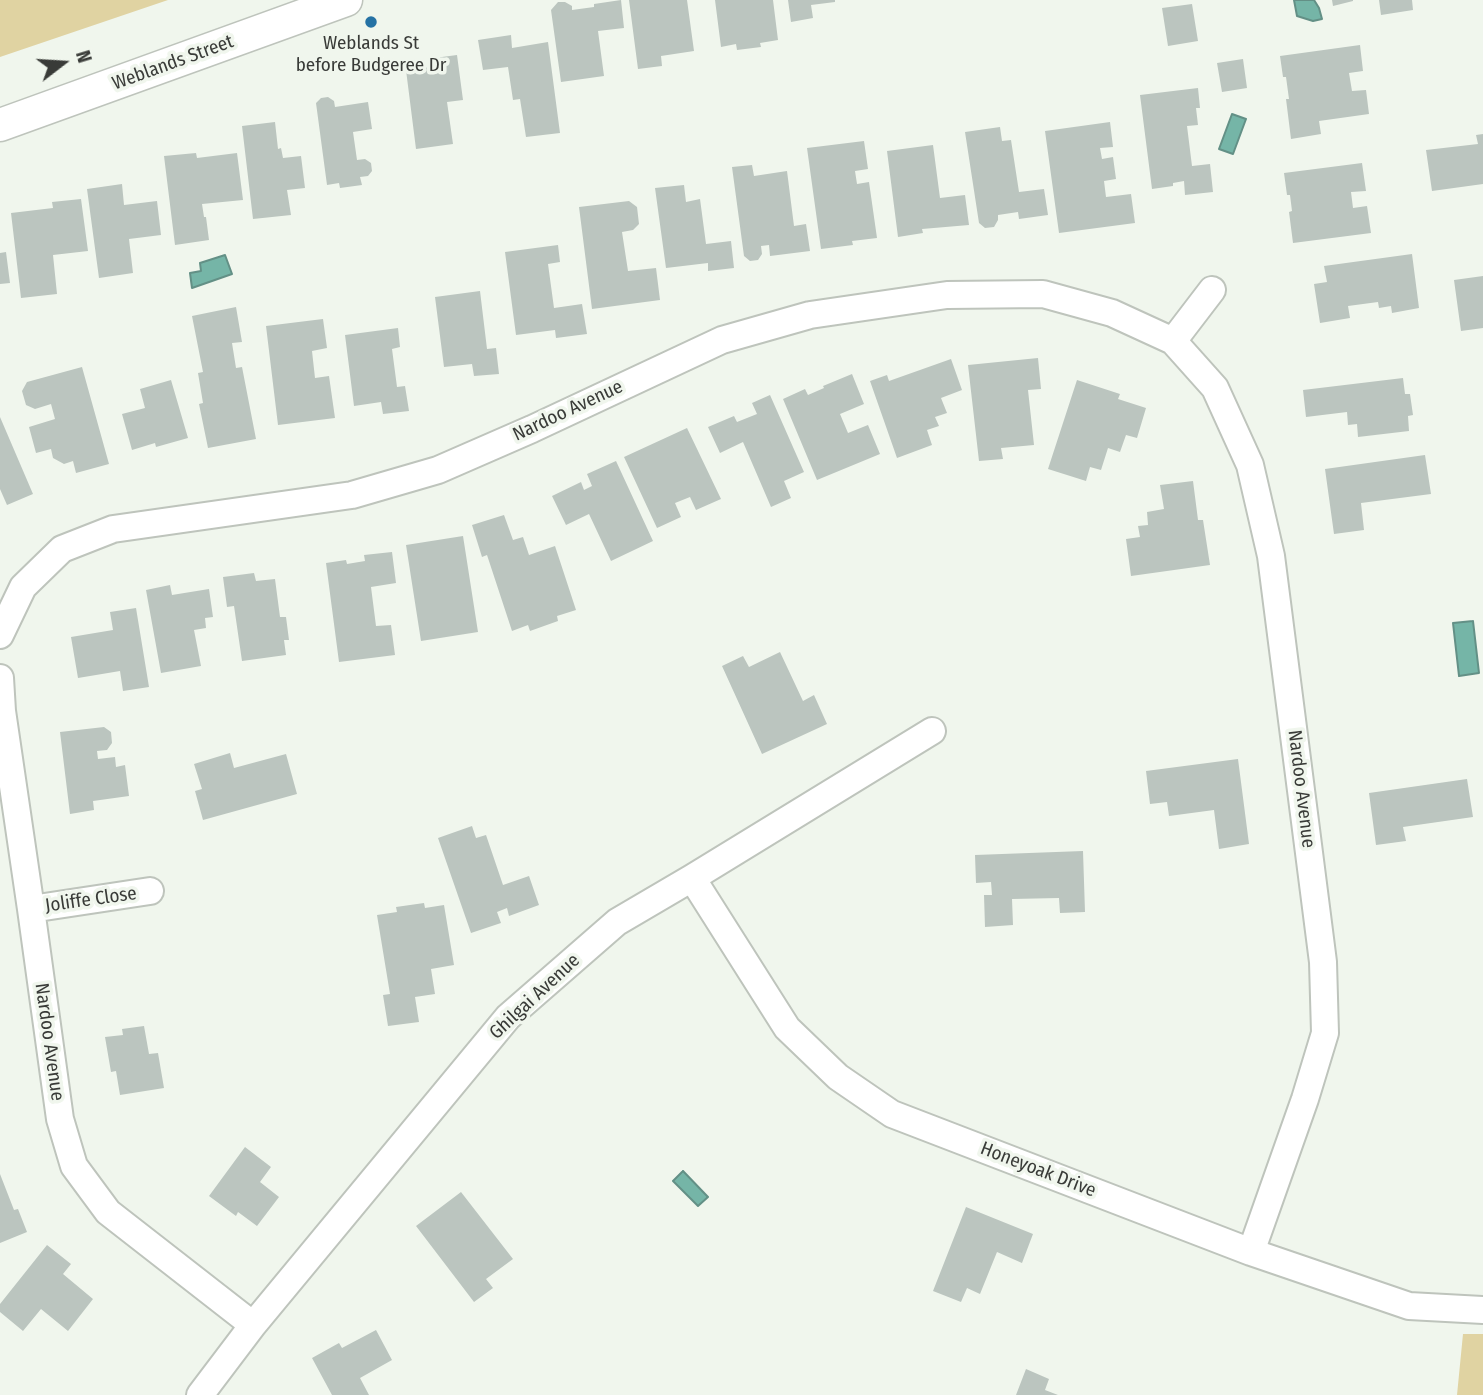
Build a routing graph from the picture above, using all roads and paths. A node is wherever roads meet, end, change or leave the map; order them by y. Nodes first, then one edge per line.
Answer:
1 (346, 0) edge
2 (0, 125) edge
3 (1212, 290) dead end
4 (1173, 341) junction
5 (0, 635) edge
6 (0, 678) edge
7 (932, 731) dead end
8 (692, 878) junction
9 (150, 891) dead end
10 (32, 909) junction
11 (1251, 1252) junction
12 (1483, 1310) edge
13 (253, 1325) junction
14 (200, 1395) edge

1 - 2 street, Weblands Street
3 - 4 street
4 - 5 street, Nardoo Avenue
4 - 11 street, Nardoo Avenue
6 - 10 street, Nardoo Avenue
7 - 8 street, Ghilgai Avenue
8 - 11 street, Honeyoak Drive
8 - 13 street, Ghilgai Avenue
9 - 10 street, Joliffe Close
10 - 13 street, Nardoo Avenue
11 - 12 street, Honeyoak Drive
13 - 14 street, Ghilgai Avenue

